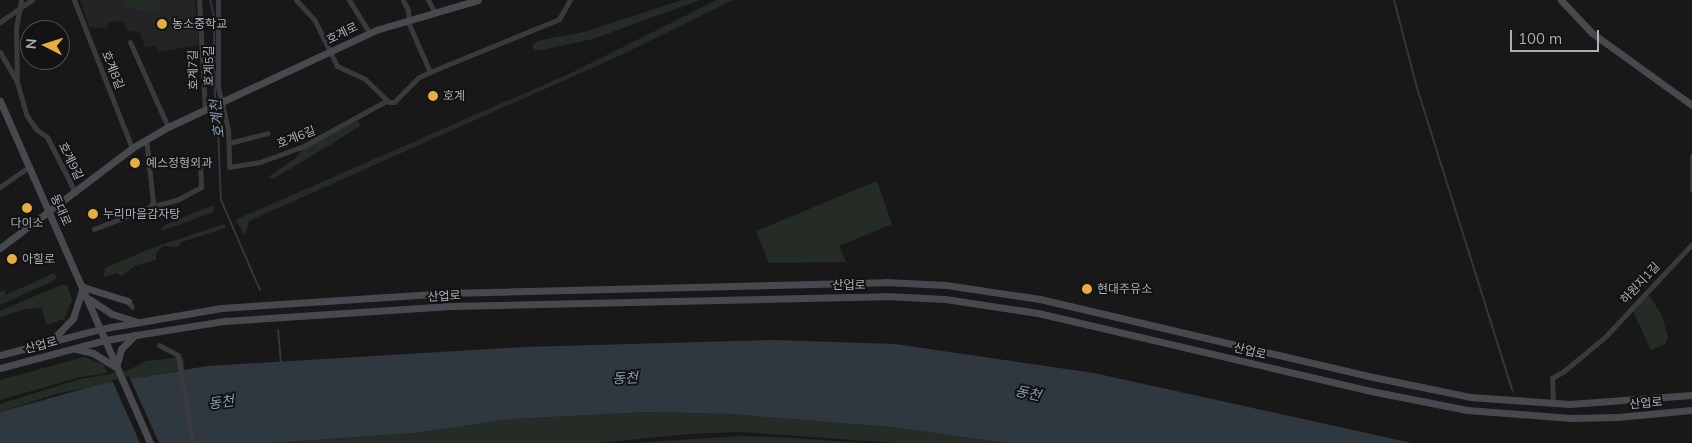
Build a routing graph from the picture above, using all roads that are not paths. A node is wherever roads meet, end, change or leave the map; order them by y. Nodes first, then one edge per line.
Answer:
1 (21, 0) edge
2 (32, 0) edge
3 (74, 0) edge
4 (199, 0) edge
5 (218, 0) edge
6 (296, 0) edge
7 (349, 0) edge
8 (403, 0) edge
9 (428, 0) edge
10 (478, 0) edge
11 (570, 0) edge
12 (1560, 0) edge
13 (434, 11) junction
14 (17, 13) junction
15 (408, 19) junction
16 (0, 22) edge
17 (370, 32) junction
18 (130, 42) dead end
19 (331, 51) junction
20 (0, 52) edge
21 (430, 72) junction
22 (17, 82) junction
23 (386, 101) junction
24 (0, 102) edge
25 (221, 102) junction
26 (1692, 106) edge
27 (207, 109) junction
28 (168, 127) junction
29 (268, 133) dead end
30 (146, 138) junction
31 (229, 143) junction
32 (132, 148) junction
33 (1692, 156) edge
34 (200, 162) dead end
35 (30, 167) junction
36 (0, 187) edge
37 (1692, 190) edge
38 (75, 192) junction
39 (150, 207) junction
40 (50, 213) junction
41 (94, 229) dead end
42 (1692, 244) edge
43 (0, 248) edge
44 (83, 288) junction
45 (87, 298) junction
46 (130, 304) dead end
47 (140, 321) junction
48 (100, 329) junction
49 (135, 335) junction
50 (104, 340) junction
51 (50, 341) junction
52 (159, 345) dead end
53 (70, 349) junction
54 (0, 355) edge
55 (0, 368) edge
56 (116, 368) junction
57 (1692, 396) edge
58 (1553, 404) junction
59 (1692, 410) edge
60 (150, 443) edge
61 (193, 443) edge

1 - 14 street, 호계9길
2 - 14 street
3 - 32 street, 호계8길
4 - 27 street, 호계7길
5 - 25 street, 호계5길
6 - 19 street
7 - 17 street
8 - 15 street
9 - 13 street
10 - 13 main road, 호계로
11 - 21 street, 호계6길
12 - 26 main road
13 - 15 main road, 호계로
14 - 16 street
14 - 22 street, 호계9길
15 - 17 main road, 호계로
15 - 21 street
17 - 19 main road, 호계로
18 - 28 street
19 - 23 street
19 - 25 main road, 호계로
20 - 22 street
21 - 23 street, 호계6길
22 - 38 street, 호계9길
23 - 31 street, 호계6길
24 - 35 main road, 동대로
25 - 27 main road, 호계로
25 - 31 street, 호계6길
27 - 28 main road
28 - 30 main road
29 - 31 street, 호계6길
30 - 32 main road
30 - 39 street
32 - 38 main road
33 - 37 street
34 - 39 street
35 - 36 street
35 - 40 main road, 동대로
38 - 40 main road
39 - 41 street
40 - 43 main road
40 - 44 main road, 동대로
42 - 58 street, 하원지1길
44 - 45 main road, 동대로
44 - 46 main road
44 - 51 main road
45 - 47 main road
45 - 48 main road, 동대로
47 - 48 main road, 산업로
47 - 58 main road, 산업로
48 - 50 main road, 동대로
48 - 51 main road, 산업로
49 - 50 main road, 산업로
49 - 56 main road
49 - 59 main road, 산업로
50 - 53 main road, 산업로
50 - 56 main road, 동대로
51 - 54 main road, 산업로
52 - 61 street
53 - 55 main road, 산업로
53 - 56 main road
56 - 60 main road, 동대로
57 - 58 main road, 산업로

